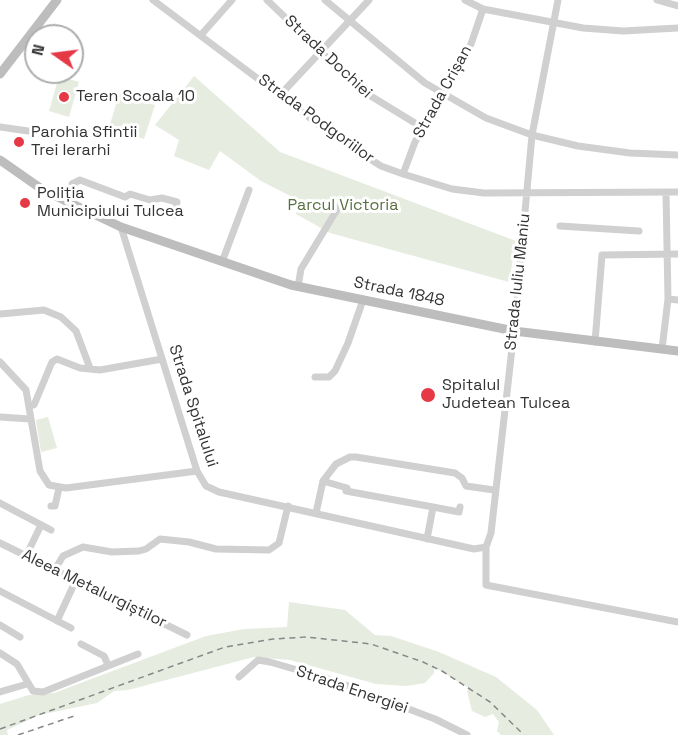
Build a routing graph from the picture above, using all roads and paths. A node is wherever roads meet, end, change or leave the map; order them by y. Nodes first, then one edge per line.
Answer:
1 (57, 0) edge
2 (153, 0) edge
3 (267, 0) edge
4 (325, 0) edge
5 (369, 0) edge
6 (465, 0) edge
7 (558, 0) edge
8 (657, 0) edge
9 (230, 2) edge
10 (666, 2) edge
11 (678, 6) edge
12 (483, 9) junction
13 (351, 22) junction
14 (552, 24) junction
15 (678, 28) edge
16 (201, 35) junction
17 (321, 54) junction
18 (0, 74) edge
19 (281, 94) junction
20 (444, 95) junction
21 (0, 127) edge
22 (423, 128) junction
23 (28, 131) dead end
24 (532, 135) junction
25 (678, 155) edge
26 (0, 160) edge
27 (403, 174) junction
28 (249, 190) dead end
29 (678, 192) edge
30 (527, 194) junction
31 (666, 194) junction
32 (66, 202) junction
33 (338, 208) dead end
34 (175, 214) dead end
35 (560, 226) dead end
36 (121, 227) junction
37 (639, 231) dead end
38 (678, 254) edge
39 (668, 256) junction
40 (222, 262) junction
41 (298, 287) junction
42 (668, 299) junction
43 (363, 300) junction
44 (678, 300) edge
45 (0, 314) edge
46 (514, 331) junction
47 (595, 342) junction
48 (662, 349) junction
49 (678, 351) edge
50 (162, 359) junction
51 (0, 362) edge
52 (90, 368) junction
53 (315, 377) dead end
54 (29, 405) junction
55 (0, 417) edge
56 (30, 419) junction
57 (197, 471) junction
58 (324, 481) junction
59 (59, 488) junction
60 (494, 490) junction
61 (0, 503) edge
62 (51, 506) dead end
63 (288, 506) junction
64 (434, 507) junction
65 (460, 507) dead end
66 (316, 513) junction
67 (41, 525) junction
68 (51, 530) dead end
69 (427, 538) junction
70 (0, 543) edge
71 (486, 548) junction
72 (26, 556) junction
73 (54, 571) junction
74 (75, 582) junction
75 (0, 591) edge
76 (57, 621) junction
77 (678, 622) edge
78 (0, 626) edge
79 (71, 628) dead end
80 (188, 635) dead end
81 (20, 637) dead end
82 (81, 644) dead end
83 (0, 653) edge
84 (138, 654) dead end
85 (108, 665) junction
86 (239, 677) dead end
87 (27, 684) junction
88 (0, 692) edge
89 (467, 735) edge

1 - 18 main road
2 - 16 street, Strada Podgoriilor
3 - 17 street, Strada Dochiei
4 - 13 street
5 - 13 street
6 - 12 street
7 - 14 street, Strada Iuliu Maniu
8 - 10 street
9 - 16 street
10 - 11 street
12 - 14 street
12 - 20 street, Strada Crișan
13 - 17 street
13 - 20 street
14 - 15 street
14 - 24 street, Strada Iuliu Maniu
16 - 19 street, Strada Podgoriilor
17 - 19 street
17 - 22 street, Strada Dochiei
19 - 27 street, Strada Podgoriilor
20 - 22 street, Strada Crișan
20 - 24 street
21 - 23 street
22 - 27 street, Strada Crișan
24 - 25 street
24 - 30 street, Strada Iuliu Maniu
26 - 32 main road
27 - 30 street, Strada Podgoriilor
28 - 40 street
29 - 31 street, Strada Podgoriilor
30 - 31 street, Strada Podgoriilor
30 - 46 street, Strada Iuliu Maniu
31 - 39 street
32 - 34 street
32 - 36 main road
33 - 41 street
35 - 37 street
36 - 40 main road, Strada 1848
36 - 50 street, Strada Spitalului
38 - 39 street
39 - 42 street
39 - 47 street
40 - 41 main road, Strada 1848
41 - 43 main road, Strada 1848
42 - 44 street
42 - 48 street
43 - 46 main road, Strada 1848
43 - 53 street
45 - 52 street
46 - 47 main road, Strada 1848
46 - 60 street, Strada Iuliu Maniu
47 - 48 main road, Strada 1848
48 - 49 main road, Strada 1848
50 - 52 street
50 - 57 street, Strada Spitalului
51 - 54 street
52 - 54 street
54 - 56 street
55 - 56 street
56 - 59 street
57 - 59 street
57 - 63 street, Strada Spitalului
58 - 60 street
58 - 64 street
58 - 66 street
59 - 62 street
60 - 71 street, Strada Iuliu Maniu
61 - 67 street
63 - 66 street, Strada Spitalului
63 - 73 street
64 - 65 street
64 - 69 street
66 - 69 street, Strada Spitalului
67 - 68 street
67 - 72 street
69 - 71 street, Strada Spitalului
70 - 72 street, Aleea Metalurgiștilor
71 - 77 street, Strada Iuliu Maniu
72 - 73 street, Aleea Metalurgiștilor
73 - 74 street, Aleea Metalurgiștilor
74 - 76 street
74 - 80 street, Aleea Metalurgiștilor
75 - 76 street
76 - 79 street
78 - 81 street
82 - 85 street
83 - 87 street
84 - 85 street
85 - 87 street
86 - 89 street, Strada Energiei
87 - 88 street

